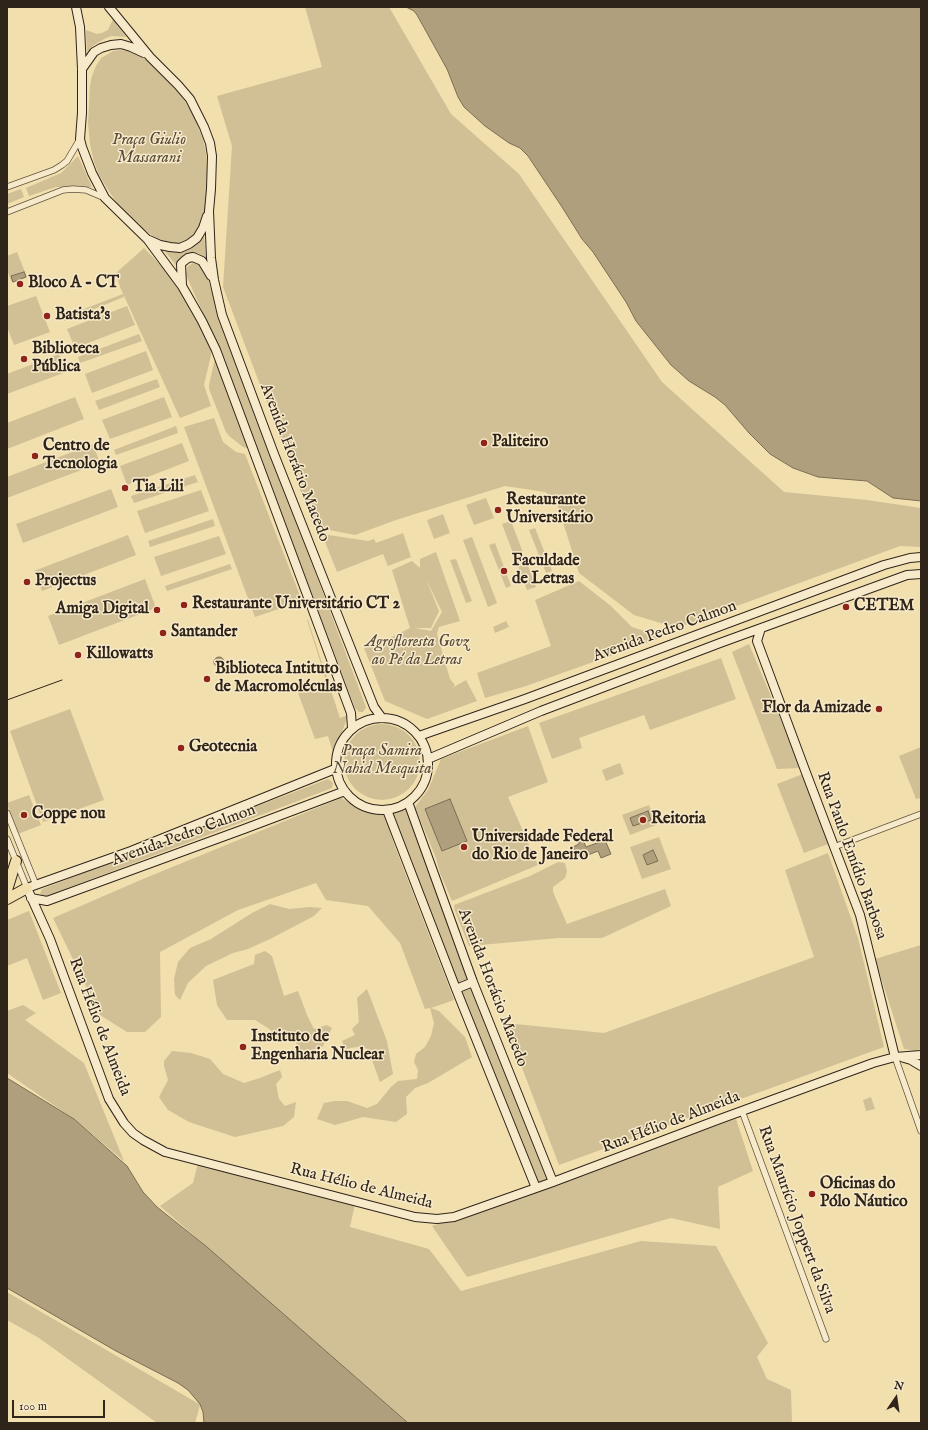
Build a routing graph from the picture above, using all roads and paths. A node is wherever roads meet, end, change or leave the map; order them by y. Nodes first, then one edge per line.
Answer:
1 (76, 7) edge
2 (109, 7) edge
3 (150, 57) junction
4 (82, 69) junction
5 (80, 139) junction
6 (7, 187) edge
7 (105, 198) junction
8 (209, 211) junction
9 (7, 212) edge
10 (148, 240) junction
11 (214, 280) junction
12 (182, 286) junction
13 (921, 557) edge
14 (921, 574) edge
15 (761, 628) junction
16 (744, 634) junction
17 (757, 641) junction
18 (382, 718) junction
19 (352, 728) junction
20 (419, 736) junction
21 (428, 759) junction
22 (335, 769) junction
23 (344, 791) junction
24 (408, 802) junction
25 (387, 810) junction
26 (7, 812) edge
27 (921, 814) edge
28 (7, 839) edge
29 (834, 847) junction
30 (16, 860) junction
31 (7, 890) edge
32 (31, 890) junction
33 (7, 899) edge
34 (47, 901) junction
35 (40, 916) junction
36 (473, 982) junction
37 (456, 989) junction
38 (921, 1056) edge
39 (895, 1057) junction
40 (921, 1066) edge
41 (742, 1111) junction
42 (921, 1131) edge
43 (553, 1182) junction
44 (536, 1188) junction
45 (826, 1339) dead end

1 - 4 street
2 - 3 street
3 - 4 street
3 - 8 street
4 - 5 street
5 - 6 street
5 - 7 street
7 - 9 street
7 - 10 street
8 - 10 street
8 - 11 street, Avenida Horácio Macedo
10 - 12 street, Avenida Horácio Macedo
11 - 12 street
11 - 18 street, Avenida Horácio Macedo
12 - 19 street, Avenida Horácio Macedo
13 - 20 street, Avenida Pedro Calmon
14 - 15 street, Avenida Pedro Calmon
15 - 16 street, Avenida Pedro Calmon
15 - 17 street
16 - 17 street
16 - 21 street, Avenida Pedro Calmon
17 - 29 street, Rua Paulo Emídio Barbosa
18 - 19 street
18 - 20 street
19 - 22 street
20 - 21 street
21 - 24 street
22 - 23 street
22 - 32 street, Avenida Pedro Calmon
23 - 25 street
23 - 34 street, Avenida Pedro Calmon
24 - 25 street
24 - 36 street, Avenida Horácio Macedo
25 - 37 street, Avenida Horácio Macedo
26 - 32 street
27 - 29 street
28 - 30 street
29 - 39 street, Rua Paulo Emídio Barbosa
30 - 31 highway
30 - 32 street
32 - 33 highway
32 - 34 street
32 - 35 street, Rua Hélio de Almeida
34 - 35 street
35 - 44 street, Rua Hélio de Almeida
36 - 37 street
36 - 43 street, Avenida Horácio Macedo
37 - 44 street, Avenida Horácio Macedo
38 - 39 street, Rua Hélio de Almeida
39 - 40 street
39 - 41 street, Rua Hélio de Almeida
39 - 42 street, Rua Paulo Emídio Barbosa
41 - 43 street, Rua Hélio de Almeida
41 - 45 street, Rua Maurício Joppert da Silva
43 - 44 street, Rua Hélio de Almeida

